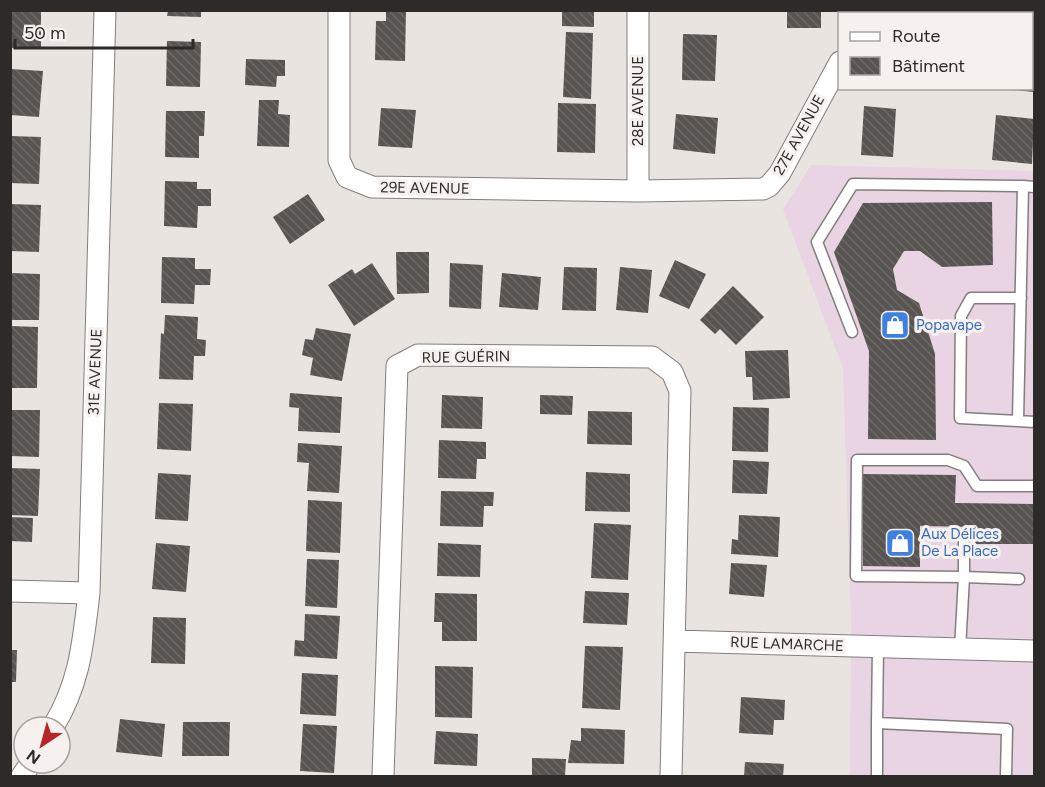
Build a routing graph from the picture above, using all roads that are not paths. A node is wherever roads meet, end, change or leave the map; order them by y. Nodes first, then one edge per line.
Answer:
1 (105, 10) edge
2 (339, 10) edge
3 (638, 10) edge
4 (838, 66) edge
5 (1029, 187) edge
6 (638, 191) junction
7 (1021, 298) junction
8 (852, 332) dead end
9 (1018, 421) junction
10 (1035, 422) edge
11 (1035, 486) edge
12 (964, 534) dead end
13 (964, 577) junction
14 (1019, 579) dead end
15 (10, 591) edge
16 (89, 593) junction
17 (675, 641) junction
18 (878, 647) junction
19 (960, 650) junction
20 (1035, 651) edge
21 (60, 715) edge
22 (877, 723) junction
23 (383, 777) edge
24 (670, 777) edge
25 (877, 777) edge
26 (1006, 777) edge

1 - 16 street, 31E AVENUE
2 - 6 street, 29E AVENUE
3 - 6 street, 28E AVENUE
4 - 6 street, 27E AVENUE
5 - 7 lane
5 - 8 lane
7 - 9 lane
7 - 9 lane
9 - 10 lane
11 - 13 lane
12 - 13 lane
13 - 14 lane
13 - 19 lane
15 - 16 street
16 - 21 street, 31E AVENUE
17 - 18 street, RUE LAMARCHE
17 - 23 street, RUE GUÉRIN
17 - 24 street
18 - 19 street, RUE LAMARCHE
18 - 22 lane
19 - 20 street, RUE LAMARCHE
22 - 25 lane
22 - 26 lane

